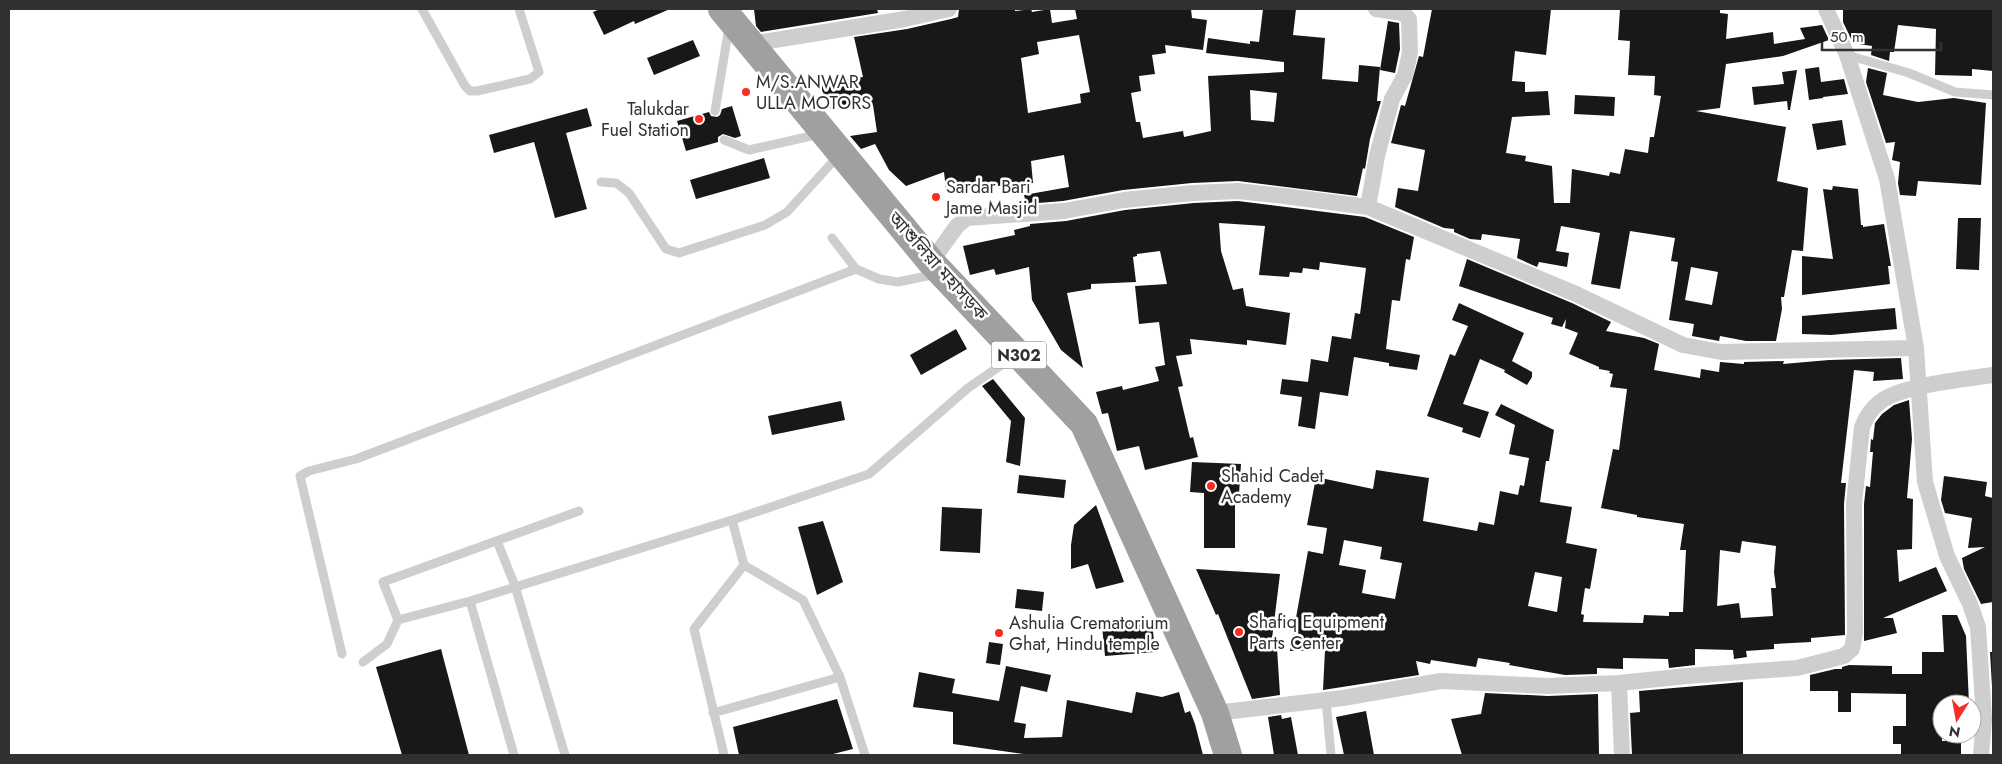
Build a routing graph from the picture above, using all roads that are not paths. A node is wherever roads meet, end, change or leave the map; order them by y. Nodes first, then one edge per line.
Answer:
1 (422, 9) edge
2 (519, 9) edge
3 (948, 9) edge
4 (1376, 9) edge
5 (1826, 9) edge
6 (726, 14) edge
7 (751, 44) junction
8 (1847, 56) junction
9 (1993, 94) edge
10 (715, 111) dead end
11 (724, 140) dead end
12 (833, 143) junction
13 (601, 182) dead end
14 (1368, 208) junction
15 (832, 238) dead end
16 (936, 267) junction
17 (856, 269) junction
18 (1916, 348) junction
19 (1018, 354) junction
20 (1993, 375) edge
21 (1918, 388) junction
22 (578, 510) dead end
23 (732, 520) junction
24 (497, 541) junction
25 (744, 565) junction
26 (515, 586) junction
27 (470, 601) junction
28 (398, 620) junction
29 (342, 654) dead end
30 (363, 662) dead end
31 (840, 677) junction
32 (1618, 683) junction
33 (1326, 700) junction
34 (714, 713) junction
35 (1215, 713) junction
36 (514, 755) edge
37 (565, 755) edge
38 (724, 755) edge
39 (865, 755) edge
40 (1228, 755) edge
41 (1330, 755) edge
42 (1622, 755) edge
43 (1981, 755) edge

1 - 2 lane
3 - 7 street
4 - 14 street
5 - 8 street
6 - 7 highway, আশুলিয়া মহাসড়ক / N302
6 - 10 lane
7 - 12 highway, আশুলিয়া মহাসড়ক / N302
8 - 9 lane
8 - 18 street
11 - 12 lane
12 - 13 lane
12 - 16 highway, আশুলিয়া মহাসড়ক / N302
14 - 16 street
14 - 18 street
15 - 17 lane
16 - 17 lane
16 - 19 highway, আশুলিয়া মহাসড়ক / N302
17 - 29 lane
18 - 21 street
19 - 23 lane
19 - 35 highway, আশুলিয়া মহাসড়ক / N302
20 - 21 street
21 - 32 street
21 - 43 street
22 - 24 lane
23 - 25 lane
23 - 26 lane
24 - 26 lane
24 - 28 lane
25 - 31 lane
25 - 34 lane
26 - 27 lane
26 - 37 lane
27 - 28 lane
27 - 36 lane
28 - 30 lane
31 - 34 lane
31 - 39 lane
32 - 33 street
32 - 42 street
33 - 35 street
33 - 41 lane
34 - 38 lane
35 - 40 highway, আশুলিয়া মহাসড়ক / N302

